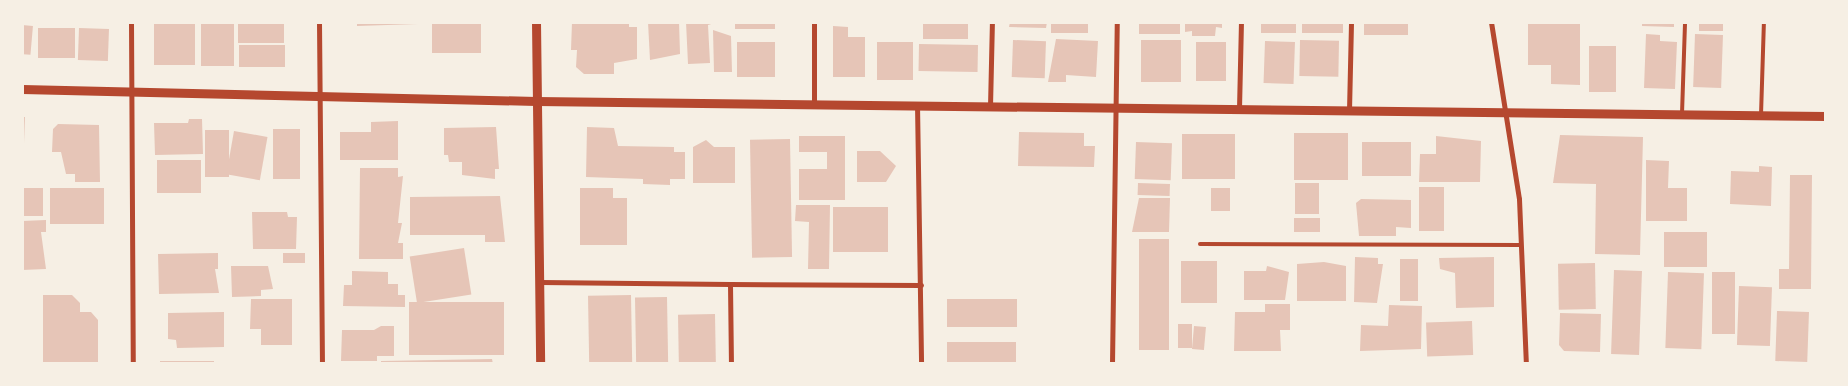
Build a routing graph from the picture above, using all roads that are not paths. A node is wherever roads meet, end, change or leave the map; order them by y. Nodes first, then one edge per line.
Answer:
1 (131, 22) edge
2 (319, 22) edge
3 (536, 22) edge
4 (814, 22) edge
5 (992, 22) edge
6 (1118, 22) edge
7 (1241, 22) edge
8 (1351, 22) edge
9 (1491, 22) edge
10 (1685, 22) edge
11 (1764, 22) edge
12 (22, 89) edge
13 (131, 90) junction
14 (320, 94) junction
15 (536, 101) junction
16 (814, 103) junction
17 (917, 104) junction
18 (990, 107) junction
19 (1117, 107) junction
20 (1239, 109) junction
21 (1349, 111) junction
22 (1506, 111) junction
23 (1682, 114) junction
24 (1761, 116) junction
25 (1826, 116) edge
26 (1200, 244) dead end
27 (1521, 245) junction
28 (540, 282) junction
29 (730, 284) junction
30 (921, 285) junction
31 (133, 364) edge
32 (322, 364) edge
33 (540, 364) edge
34 (731, 364) edge
35 (922, 364) edge
36 (1112, 364) edge
37 (1526, 364) edge

1 - 13 street
2 - 14 street
3 - 15 street
4 - 16 street
5 - 18 street
6 - 19 street
7 - 20 street
8 - 21 street
9 - 22 street
10 - 23 lane
11 - 24 lane
12 - 13 street
13 - 14 street
13 - 31 street
14 - 15 street
14 - 32 street
15 - 16 street
15 - 28 street
16 - 17 street
17 - 18 street
17 - 30 street
18 - 19 street
19 - 20 street
19 - 36 street
20 - 21 street
21 - 22 street
22 - 23 street
22 - 27 street
23 - 24 street
24 - 25 street
26 - 27 lane
27 - 37 street
28 - 29 street
28 - 33 street
29 - 30 street
29 - 34 street
30 - 35 street

